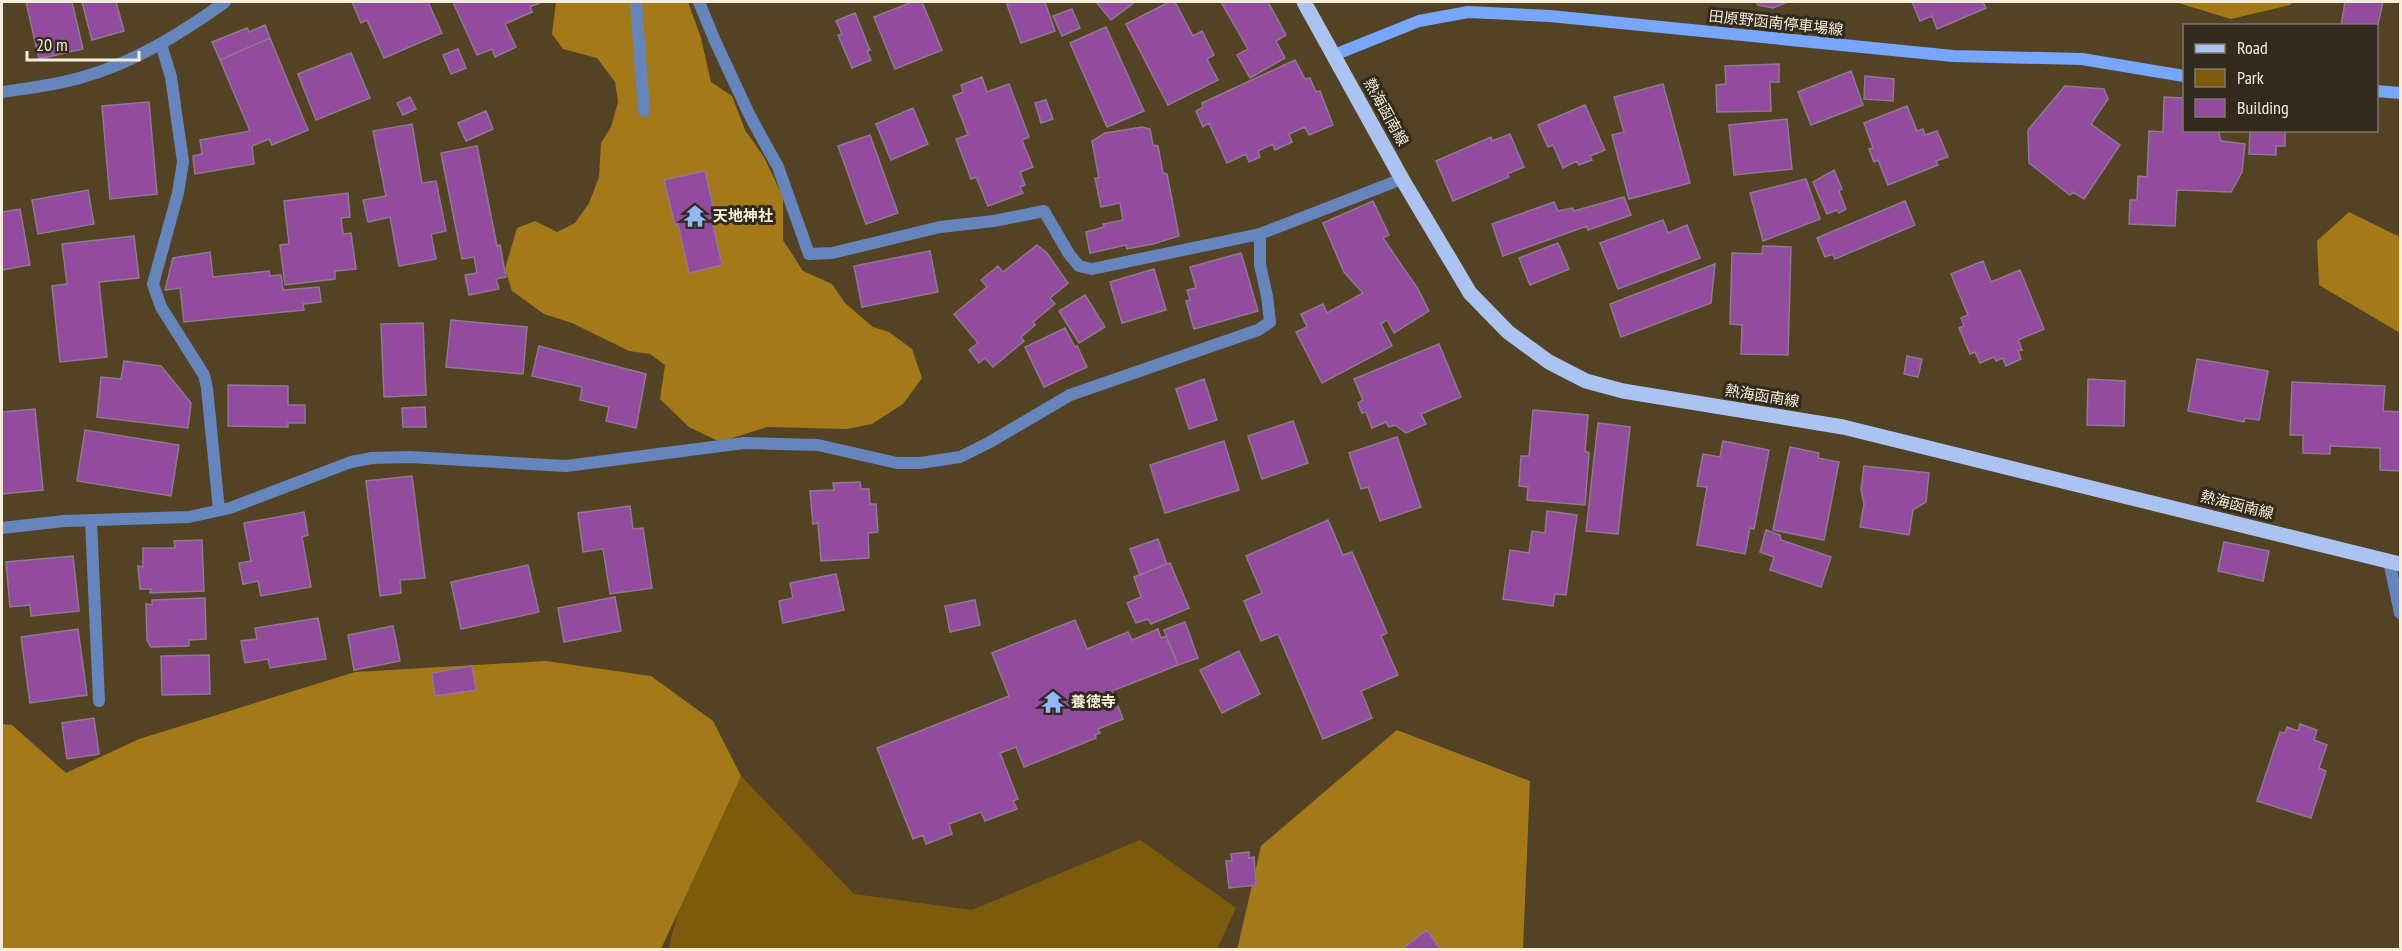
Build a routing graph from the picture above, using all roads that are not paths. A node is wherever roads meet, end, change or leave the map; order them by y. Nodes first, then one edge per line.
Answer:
1 (225, 2) edge
2 (636, 2) edge
3 (699, 2) edge
4 (1304, 2) edge
5 (161, 44) junction
6 (1334, 55) junction
7 (2183, 76) edge
8 (2378, 91) edge
9 (2, 92) edge
10 (2400, 93) edge
11 (644, 111) dead end
12 (1402, 179) junction
13 (1260, 234) junction
14 (219, 510) junction
15 (91, 521) junction
16 (2, 528) edge
17 (2395, 562) edge
18 (2400, 613) edge
19 (99, 701) dead end

1 - 5 street
2 - 11 street
3 - 13 street
4 - 6 main road, 熱海函南線
5 - 9 street
5 - 14 street
6 - 7 main road, 田原野函南停車場線
6 - 12 main road, 熱海函南線
8 - 10 main road
12 - 13 street
12 - 17 main road, 熱海函南線
13 - 14 street
14 - 15 street
15 - 16 street
15 - 19 street
17 - 18 street

